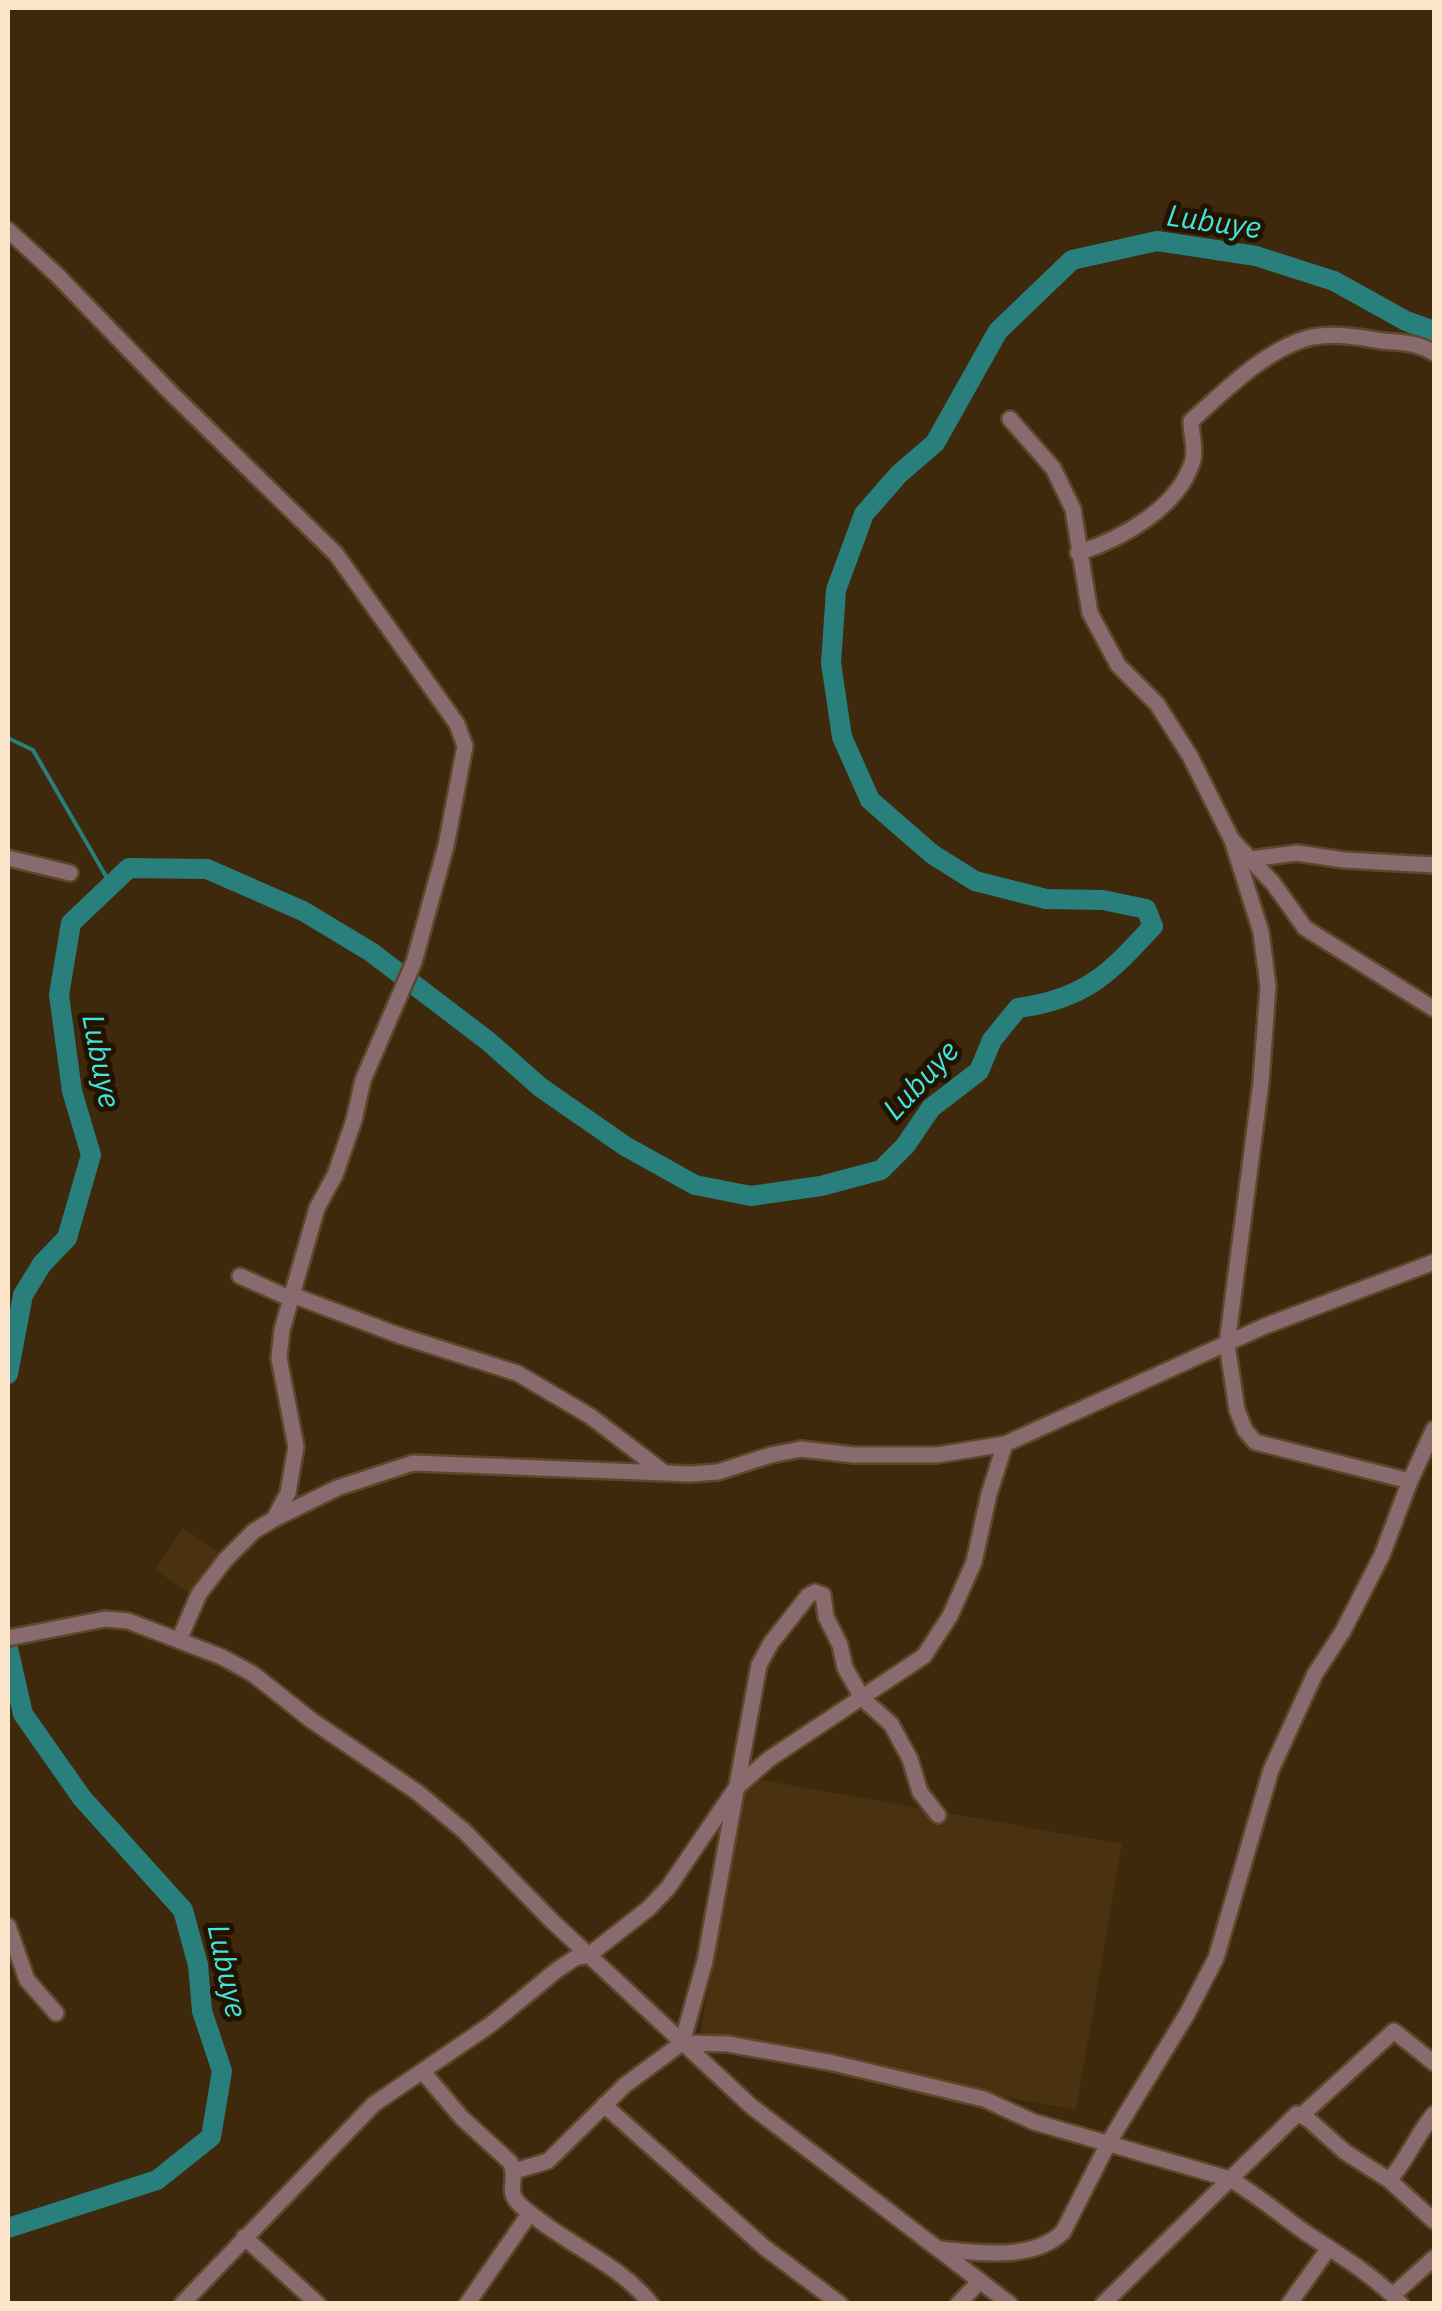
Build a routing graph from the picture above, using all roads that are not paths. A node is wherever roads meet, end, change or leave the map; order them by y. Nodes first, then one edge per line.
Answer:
1 (8, 230) edge
2 (1434, 352) edge
3 (1010, 418) dead end
4 (1078, 553) junction
5 (1232, 840) junction
6 (8, 858) edge
7 (1250, 859) junction
8 (1434, 865) edge
9 (70, 873) dead end
10 (1434, 1009) edge
11 (1434, 1262) edge
12 (240, 1276) dead end
13 (289, 1298) junction
14 (1228, 1344) junction
15 (1434, 1429) edge
16 (1005, 1444) junction
17 (662, 1470) junction
18 (1410, 1482) junction
19 (274, 1519) junction
20 (8, 1638) edge
21 (178, 1640) junction
22 (863, 1698) junction
23 (736, 1788) junction
24 (938, 1815) dead end
25 (8, 1926) edge
26 (589, 1955) junction
27 (56, 2013) dead end
28 (682, 2043) junction
29 (1434, 2062) edge
30 (423, 2072) junction
31 (604, 2105) junction
32 (1434, 2114) edge
33 (1302, 2115) junction
34 (1110, 2142) junction
35 (515, 2171) junction
36 (1230, 2179) junction
37 (1389, 2180) junction
38 (1404, 2194) junction
39 (1434, 2205) edge
40 (530, 2213) junction
41 (1434, 2222) edge
42 (244, 2237) junction
43 (1330, 2248) junction
44 (939, 2249) junction
45 (1434, 2258) edge
46 (980, 2281) junction
47 (1397, 2299) edge
48 (647, 2301) edge
49 (182, 2304) edge
50 (318, 2304) edge
51 (467, 2304) edge
52 (840, 2304) edge
53 (958, 2304) edge
54 (1010, 2304) edge
55 (1104, 2304) edge
56 (1289, 2304) edge

1 - 13 street
2 - 4 street
3 - 4 street
4 - 5 street
5 - 7 street
5 - 14 street
6 - 9 street
7 - 8 street
7 - 10 street
11 - 14 street
12 - 13 street
13 - 17 street
13 - 19 street
14 - 16 street
14 - 18 street
15 - 18 street
16 - 17 street
16 - 22 street
17 - 19 street
18 - 34 street
19 - 21 street
20 - 21 street
21 - 26 street
22 - 23 street
22 - 23 street
22 - 24 street
23 - 26 street
23 - 28 street
25 - 27 street
26 - 28 street
26 - 30 street
28 - 31 street
28 - 34 street
28 - 44 street
29 - 33 street
30 - 35 street
30 - 42 street
31 - 35 street
31 - 52 street
32 - 37 street
33 - 36 street
33 - 37 street
34 - 36 street
34 - 44 street
35 - 40 street
36 - 43 street
36 - 55 street
37 - 38 street
38 - 39 street
38 - 41 street
40 - 48 street
40 - 51 street
42 - 49 street
42 - 50 street
43 - 47 street
43 - 56 street
44 - 46 street
45 - 47 street
46 - 53 street
46 - 54 street

